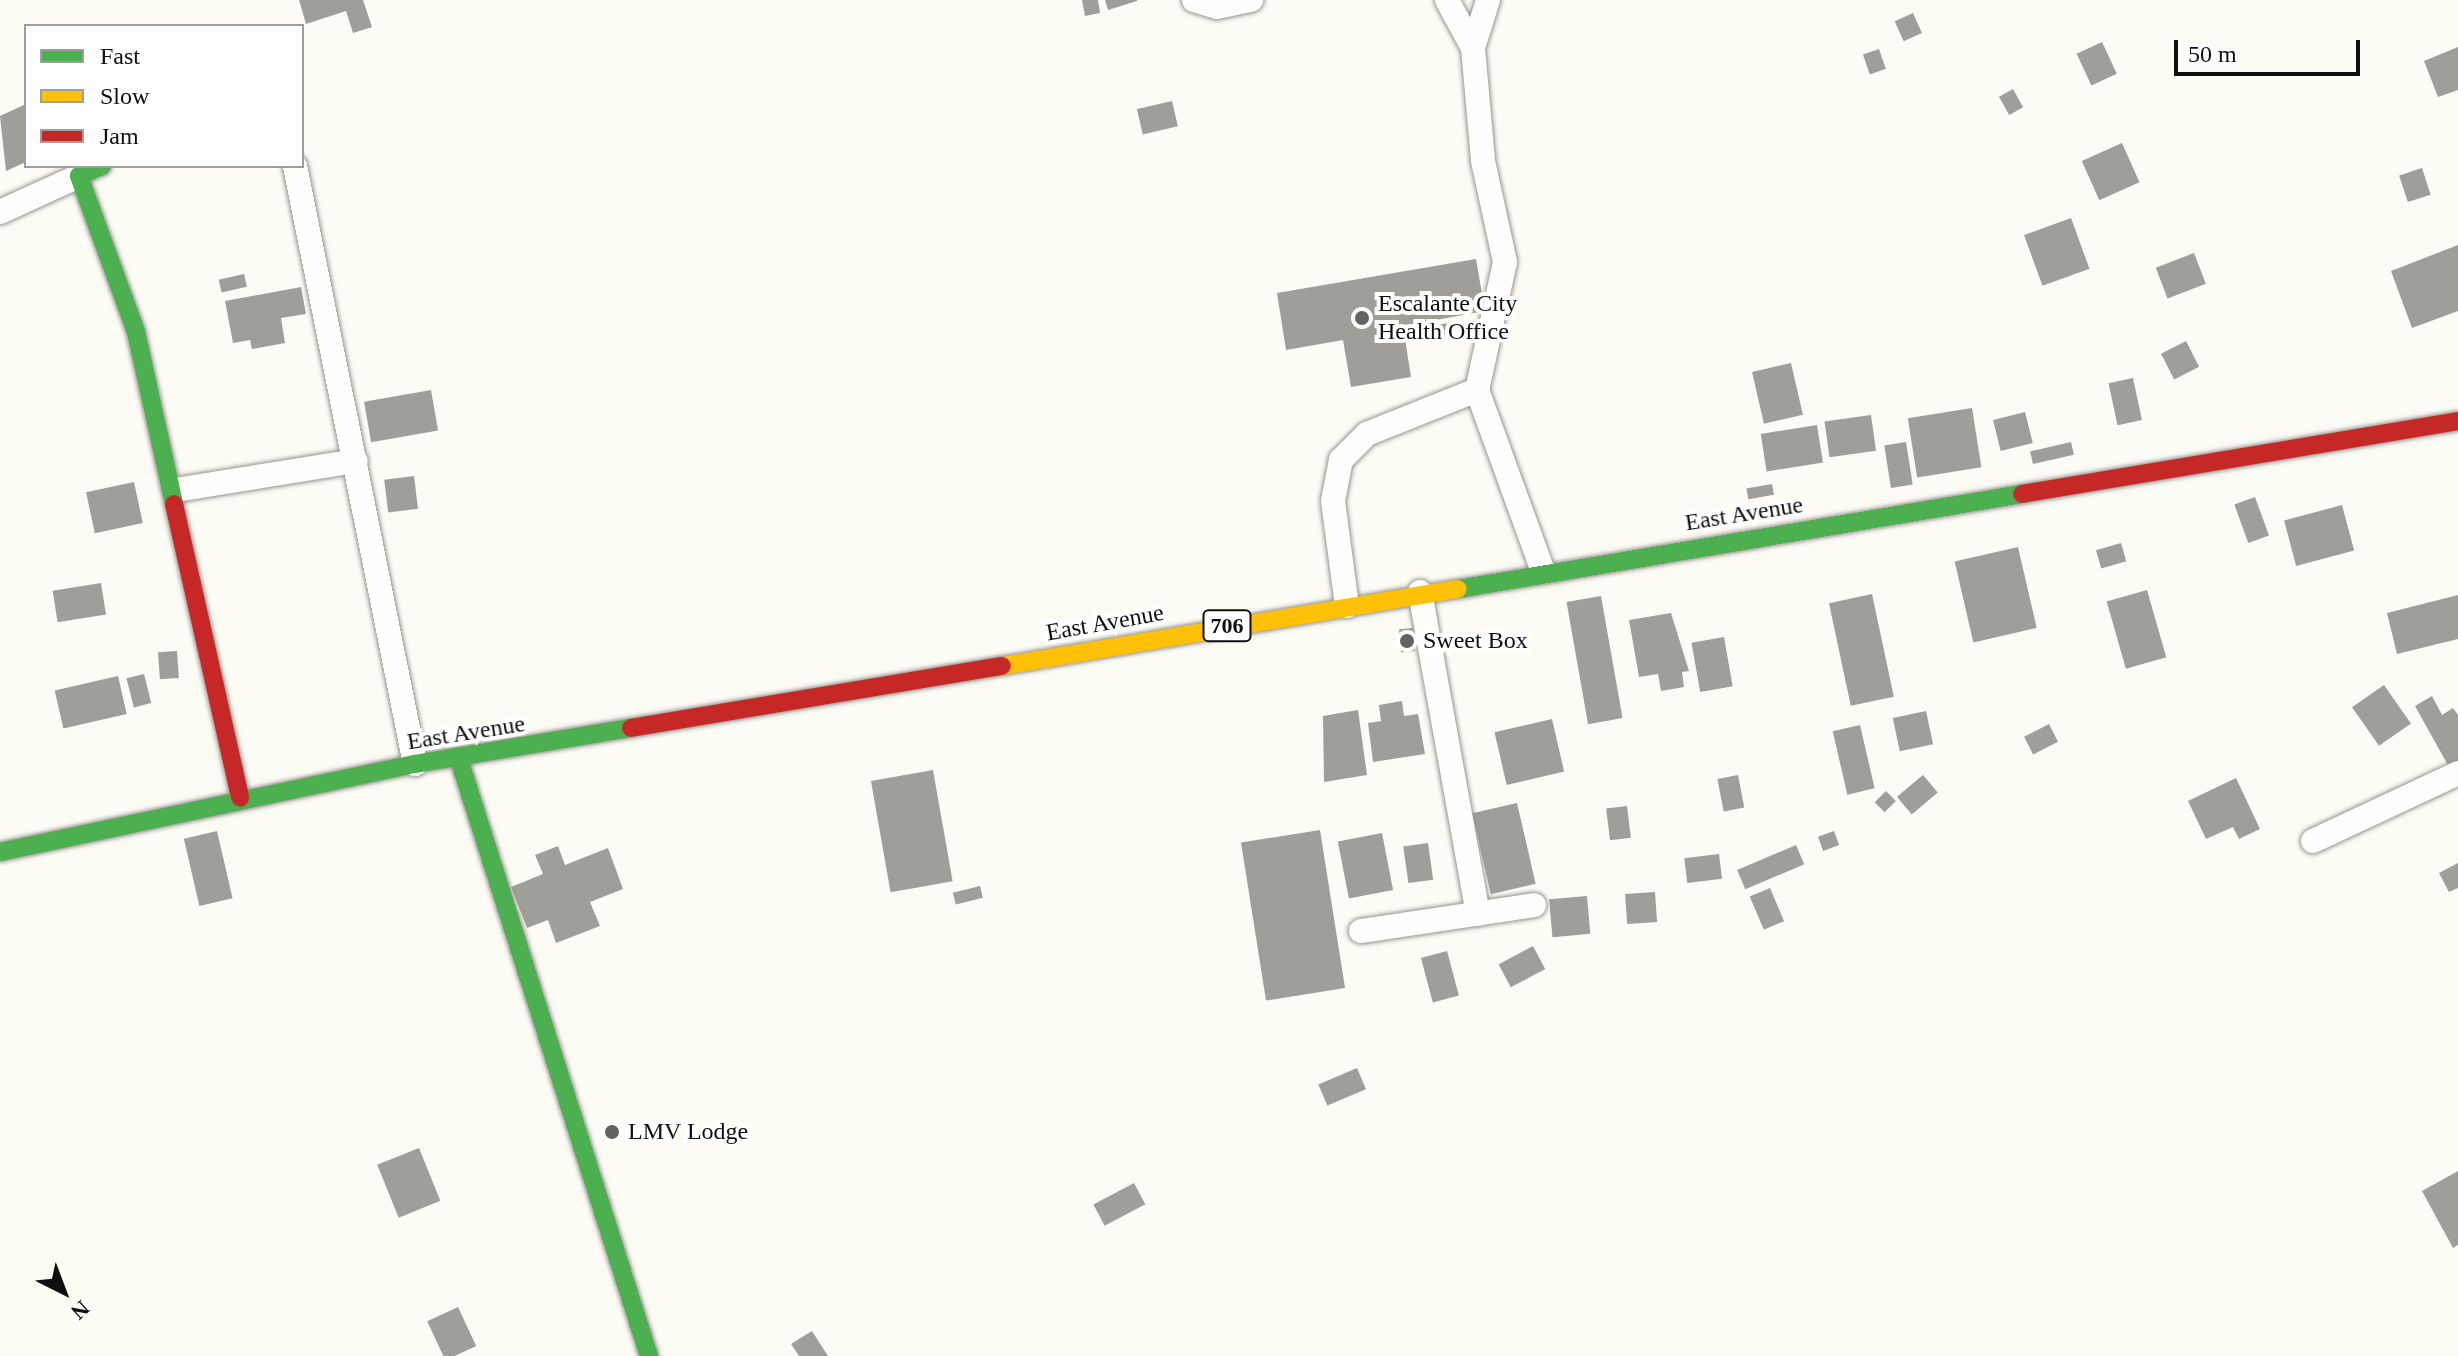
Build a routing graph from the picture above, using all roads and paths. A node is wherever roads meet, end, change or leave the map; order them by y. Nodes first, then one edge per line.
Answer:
1 (1194, 0) edge
2 (1251, 0) edge
3 (1447, 0) edge
4 (1488, 0) edge
5 (1473, 48) junction
6 (97, 168) edge
7 (295, 168) edge
8 (79, 176) junction
9 (0, 212) edge
10 (1477, 390) junction
11 (2458, 421) edge
12 (356, 461) junction
13 (176, 490) junction
14 (1543, 571) junction
15 (1420, 592) junction
16 (1347, 606) junction
17 (459, 759) junction
18 (415, 764) junction
19 (2458, 773) edge
20 (240, 798) junction
21 (2313, 841) dead end
22 (0, 852) edge
23 (1534, 905) dead end
24 (1478, 914) junction
25 (1361, 931) dead end
26 (649, 1356) edge

1 - 2 street
3 - 5 street
4 - 5 street
5 - 10 street
6 - 8 main road
7 - 12 street
8 - 9 street
8 - 13 main road
10 - 14 street
10 - 16 street
11 - 14 main road, East Avenue / 706
12 - 13 street
12 - 18 street
13 - 20 main road
14 - 15 main road, East Avenue / 706
15 - 16 main road, East Avenue / 706
15 - 24 street
16 - 17 main road, East Avenue / 706
17 - 18 main road, East Avenue / 706
17 - 26 main road
18 - 20 main road, East Avenue / 706
19 - 21 street
20 - 22 main road, East Avenue / 706
23 - 24 street
24 - 25 street

